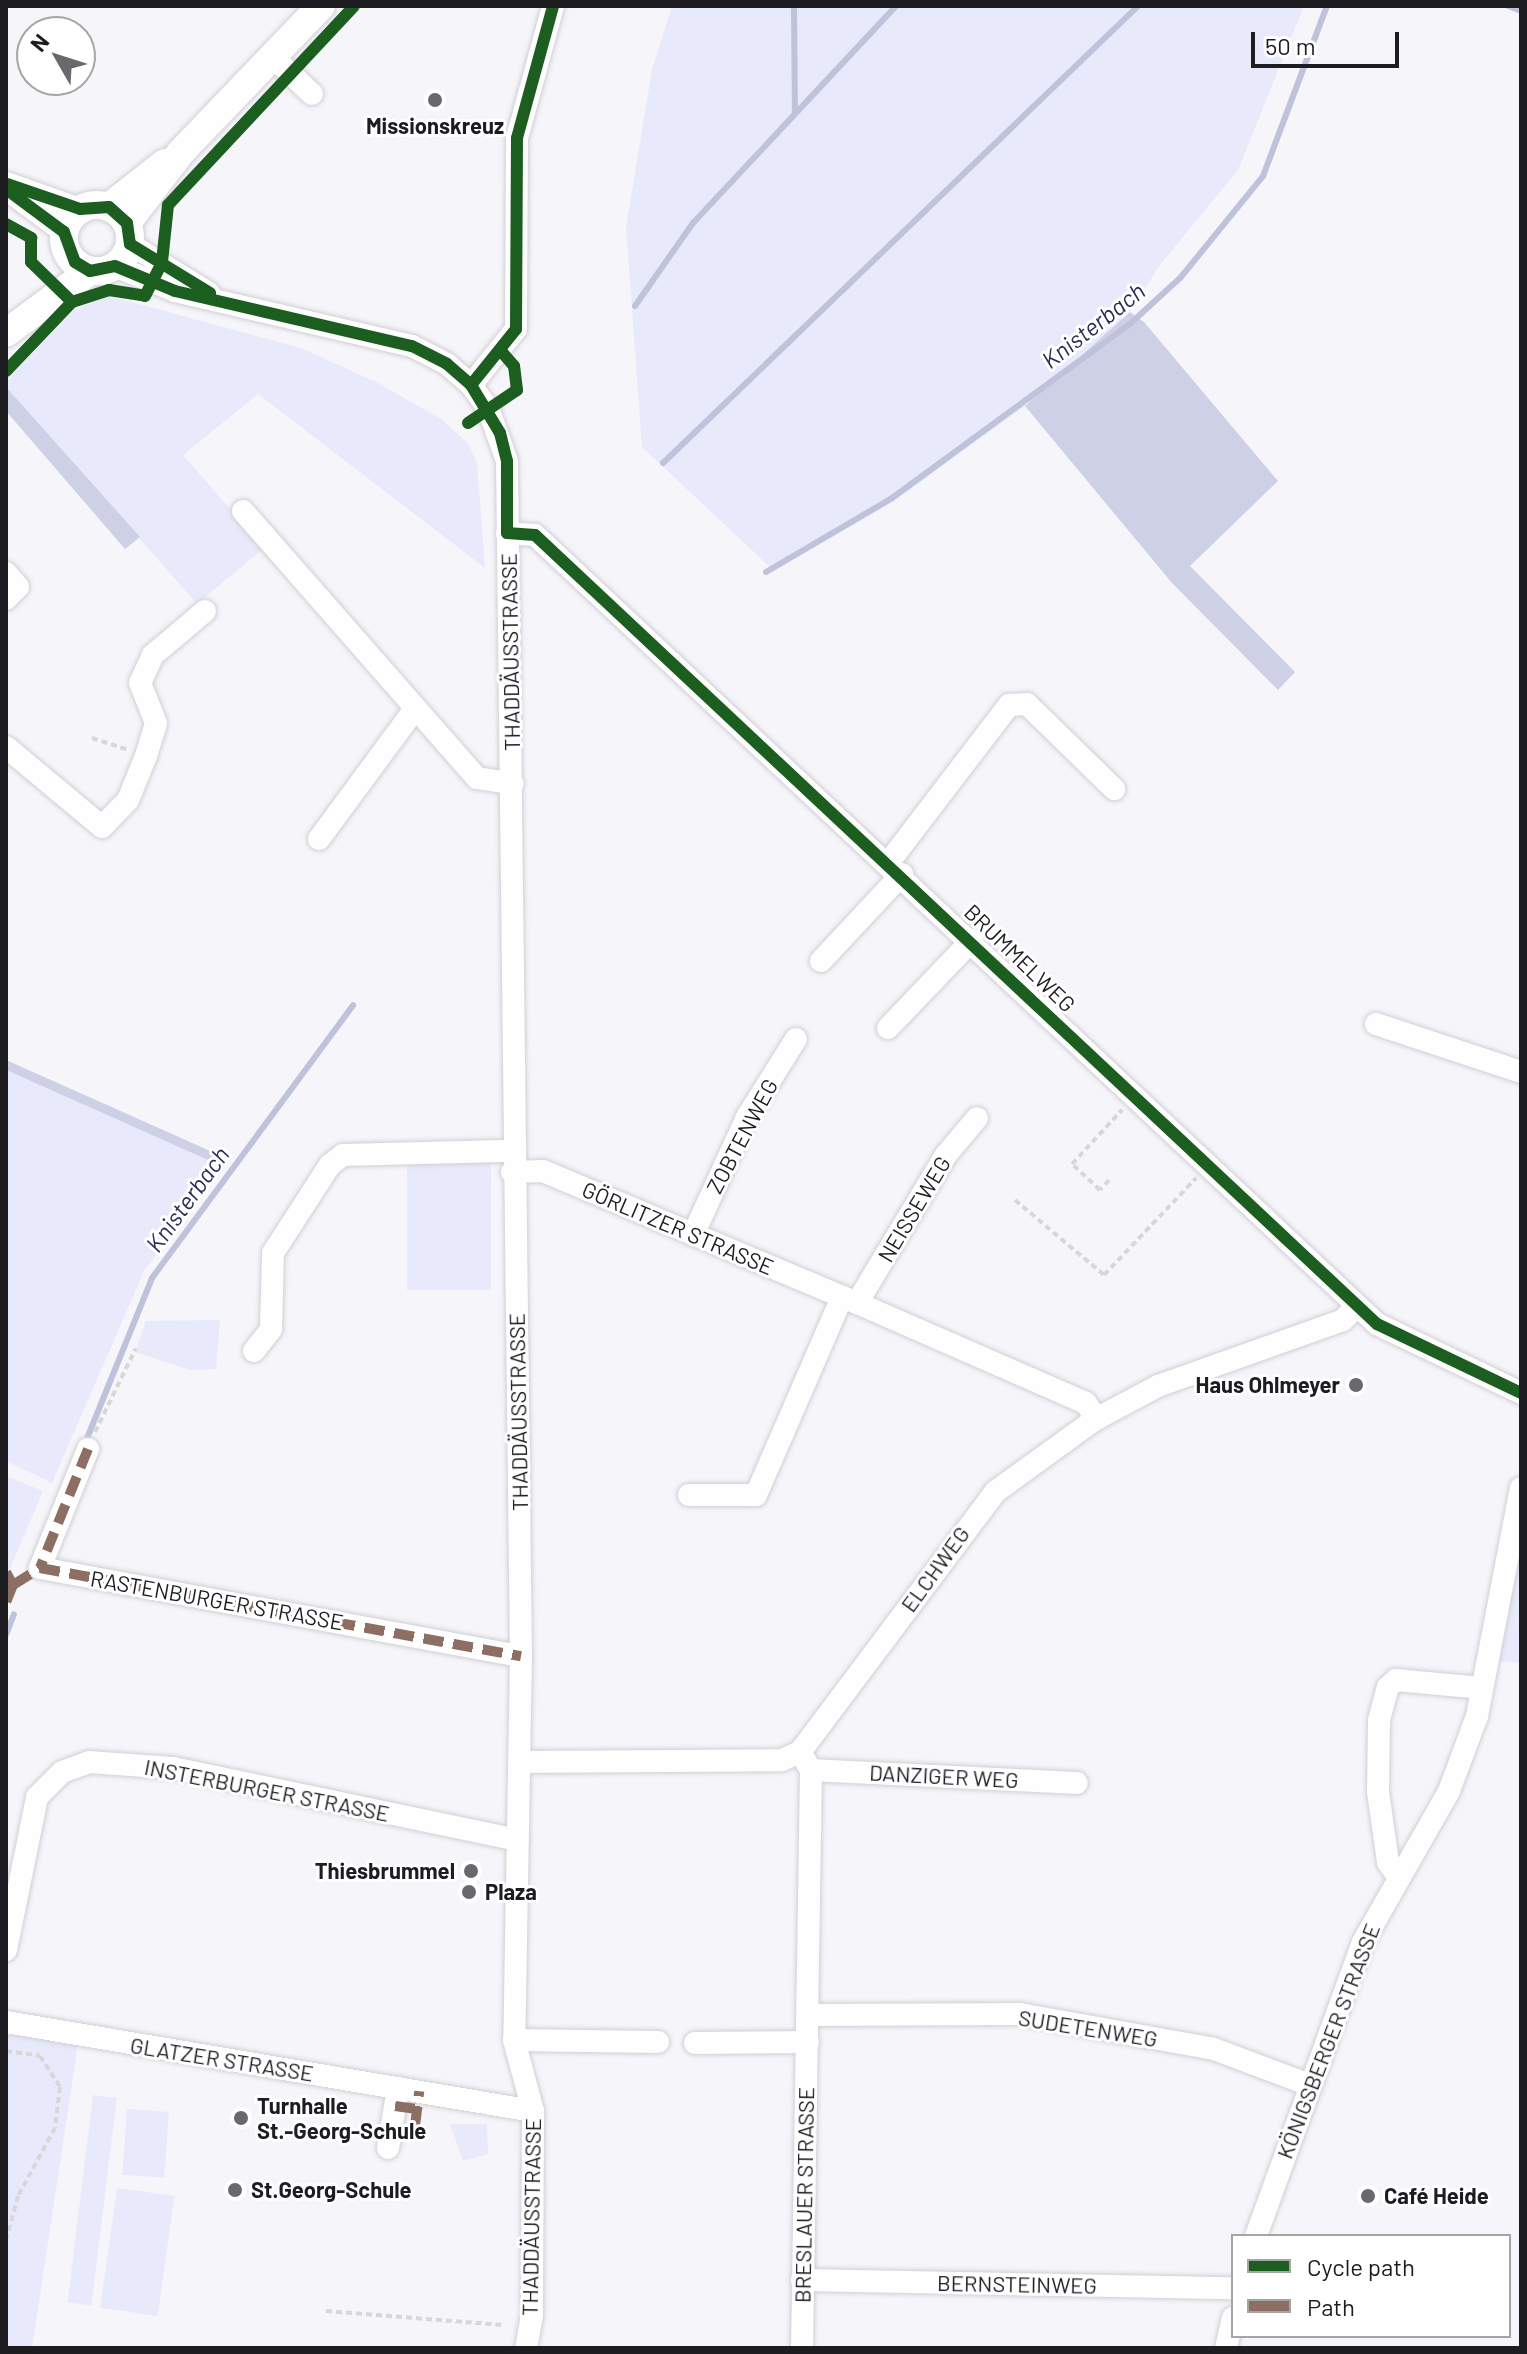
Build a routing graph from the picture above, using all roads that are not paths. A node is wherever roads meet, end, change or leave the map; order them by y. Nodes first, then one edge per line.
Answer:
1 (321, 6) edge
2 (553, 6) edge
3 (272, 56) junction
4 (312, 94) dead end
5 (6, 186) edge
6 (70, 230) junction
7 (114, 242) junction
8 (12, 327) edge
9 (471, 385) junction
10 (243, 511) dead end
11 (507, 533) junction
12 (6, 573) edge
13 (6, 599) edge
14 (205, 611) dead end
15 (415, 709) junction
16 (6, 747) edge
17 (513, 784) junction
18 (1114, 789) dead end
19 (319, 839) dead end
20 (896, 868) junction
21 (972, 940) junction
22 (821, 961) dead end
23 (1376, 1024) dead end
24 (888, 1028) dead end
25 (796, 1039) dead end
26 (1521, 1072) edge
27 (977, 1118) dead end
28 (512, 1161) junction
29 (693, 1235) junction
30 (850, 1300) junction
31 (1357, 1306) junction
32 (254, 1351) dead end
33 (1521, 1393) edge
34 (1096, 1419) junction
35 (88, 1449) road end
36 (1521, 1488) edge
37 (689, 1495) dead end
38 (521, 1656) junction
39 (1482, 1688) junction
40 (806, 1761) junction
41 (520, 1762) junction
42 (1077, 1783) dead end
43 (518, 1840) junction
44 (1398, 1876) junction
45 (6, 1950) edge
46 (810, 2015) junction
47 (6, 2022) edge
48 (514, 2040) junction
49 (658, 2042) dead end
50 (808, 2042) junction
51 (695, 2043) dead end
52 (1310, 2085) junction
53 (398, 2088) junction
54 (533, 2111) junction
55 (388, 2148) dead end
56 (1257, 2234) edge
57 (802, 2280) junction
58 (1231, 2288) edge
59 (1231, 2327) edge
60 (526, 2348) edge
61 (802, 2348) edge
62 (1226, 2348) edge

1 - 3 main road
2 - 9 street
3 - 4 street
3 - 7 main road
5 - 6 street
6 - 7 main road
6 - 7 main road
6 - 8 main road
7 - 8 main road
7 - 9 street, THADDÄUSSTRASSE
9 - 11 street, THADDÄUSSTRASSE
10 - 15 street, THADDÄUSSTRASSE
11 - 17 street, THADDÄUSSTRASSE
11 - 20 street, BRUMMELWEG
12 - 13 street
14 - 16 street
15 - 17 street, THADDÄUSSTRASSE
15 - 19 street
17 - 28 street, THADDÄUSSTRASSE
18 - 20 street
20 - 21 street, BRUMMELWEG
20 - 22 street
21 - 24 street
21 - 31 street, BRUMMELWEG
23 - 26 street
25 - 29 street, ZOBTENWEG
27 - 30 street, NEISSEWEG
28 - 29 street, GÖRLITZER STRASSE
28 - 32 street, GÖRLITZER STRASSE
28 - 38 street, THADDÄUSSTRASSE
29 - 30 street, GÖRLITZER STRASSE
30 - 34 street, GÖRLITZER STRASSE
30 - 37 street
31 - 33 street, BRUMMELWEG
31 - 34 street, ELCHWEG
34 - 40 street, ELCHWEG
35 - 38 street, RASTENBURGER STRASSE
36 - 39 street, KÖNIGSBERGER STRASSE
38 - 41 street, THADDÄUSSTRASSE
39 - 44 street, KÖNIGSBERGER STRASSE
39 - 44 street
40 - 41 street
40 - 42 street, DANZIGER WEG
40 - 46 street, BRESLAUER STRASSE
41 - 43 street, THADDÄUSSTRASSE
43 - 45 street, INSTERBURGER STRASSE
43 - 48 street, THADDÄUSSTRASSE
44 - 52 street, KÖNIGSBERGER STRASSE
46 - 50 street, BRESLAUER STRASSE
46 - 52 street, SUDETENWEG
47 - 53 street, GLATZER STRASSE
48 - 49 street
48 - 54 street, THADDÄUSSTRASSE
50 - 51 street
50 - 57 street, BRESLAUER STRASSE
52 - 56 street, KÖNIGSBERGER STRASSE
53 - 54 street, GLATZER STRASSE
53 - 55 street
54 - 60 street, THADDÄUSSTRASSE
57 - 58 street, BERNSTEINWEG
57 - 61 street, BRESLAUER STRASSE
59 - 62 street

